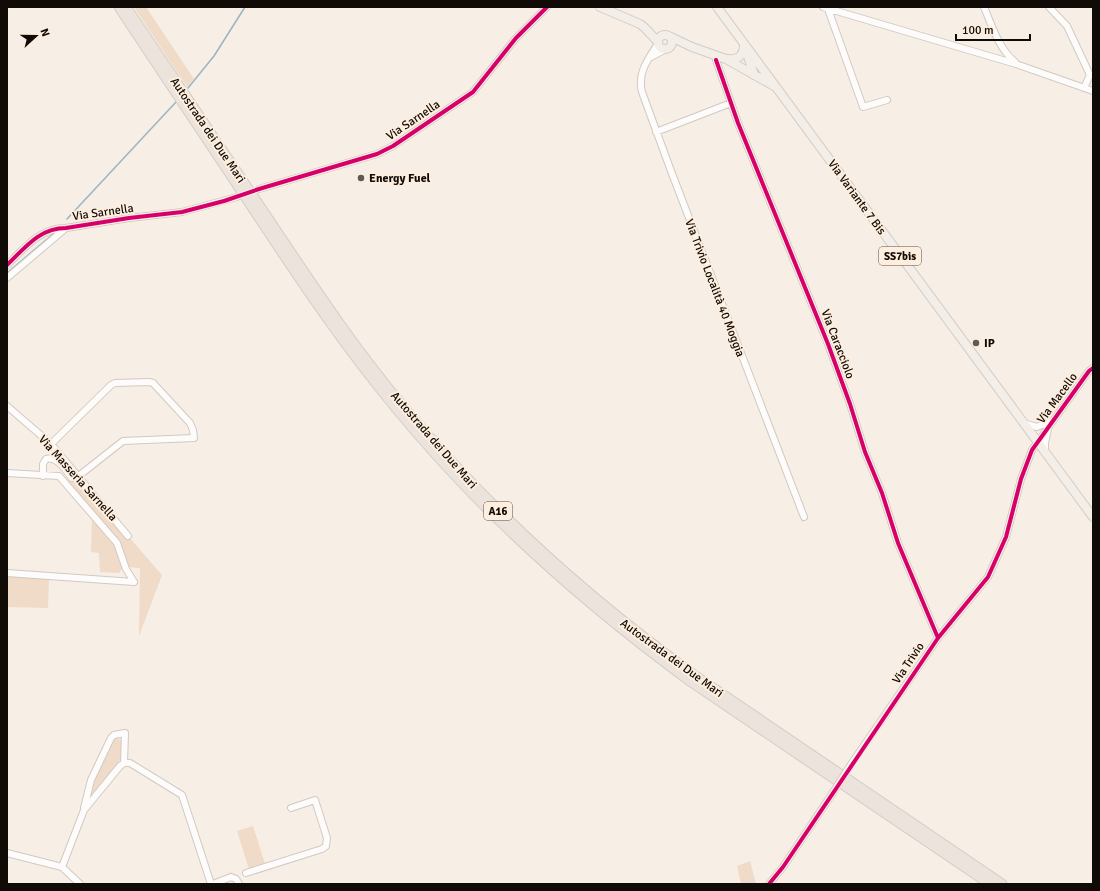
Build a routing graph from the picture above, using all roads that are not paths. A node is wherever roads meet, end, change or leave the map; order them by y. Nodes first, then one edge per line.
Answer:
1 (118, 7) edge
2 (126, 7) edge
3 (600, 7) edge
4 (717, 7) edge
5 (984, 7) edge
6 (1049, 7) edge
7 (826, 8) edge
8 (547, 9) edge
9 (645, 28) junction
10 (668, 36) junction
11 (658, 43) junction
12 (744, 43) junction
13 (692, 47) junction
14 (667, 49) junction
15 (649, 57) junction
16 (726, 59) junction
17 (716, 60) dead end
18 (1016, 64) junction
19 (760, 65) junction
20 (754, 75) junction
21 (1092, 75) edge
22 (777, 88) junction
23 (1084, 88) junction
24 (1093, 91) edge
25 (887, 100) dead end
26 (731, 103) junction
27 (656, 132) junction
28 (259, 189) dead end
29 (237, 197) dead end
30 (66, 228) junction
31 (7, 265) edge
32 (7, 278) edge
33 (1093, 368) edge
34 (7, 406) edge
35 (1051, 422) junction
36 (1023, 423) junction
37 (1038, 442) junction
38 (51, 444) junction
39 (1045, 452) junction
40 (7, 473) edge
41 (43, 476) junction
42 (79, 477) junction
43 (804, 517) dead end
44 (1093, 517) edge
45 (128, 536) dead end
46 (7, 573) edge
47 (938, 638) junction
48 (124, 763) junction
49 (291, 808) dead end
50 (84, 810) junction
51 (7, 853) edge
52 (62, 867) junction
53 (246, 873) dead end
54 (232, 878) junction
55 (80, 884) edge
56 (212, 884) edge
57 (229, 884) edge
58 (239, 884) edge
59 (769, 884) edge
60 (990, 884) edge
61 (1002, 884) edge

1 - 60 highway, Autostrada dei Due Mari / A16
2 - 61 highway, Autostrada dei Due Mari / A16
3 - 9 main road, Via Variante 7 Bis / SS7bis
4 - 12 main road
5 - 18 street
6 - 21 street
7 - 18 street
7 - 25 street
8 - 28 street, Via Sarnella
9 - 10 main road, Via Variante 7 Bis / SS7bis
9 - 11 main road, Via Variante 7 Bis / SS7bis
10 - 11 main road
10 - 13 main road, Via Variante 7 Bis / SS7bis
10 - 14 main road
11 - 14 main road, SS7bis
11 - 15 street, Via Trivio Località 40 Moggia
12 - 16 main road
12 - 19 main road
12 - 20 main road
13 - 14 main road, Via Variante 7 Bis / SS7bis
13 - 16 main road, Via Variante 7 Bis / SS7bis
14 - 15 street
15 - 27 street, Via Trivio Località 40 Moggia
16 - 20 main road, Via Variante 7 Bis / SS7bis
17 - 26 street, Via Caracciolo
18 - 23 street
19 - 20 main road
19 - 22 main road
20 - 22 main road, Via Variante 7 Bis / SS7bis
21 - 23 street
22 - 36 main road, Via Variante 7 Bis / SS7bis
23 - 24 street
26 - 27 street
26 - 47 street, Via Caracciolo
27 - 43 street, Via Trivio Località 40 Moggia
29 - 30 street, Via Sarnella
30 - 31 street, Via Sarnella
30 - 32 street
33 - 35 street, Via Macello
34 - 38 street, Via Masseria Sarnella
35 - 36 street
35 - 37 street, Via Macello
35 - 39 street
36 - 37 main road, Via Variante 7 Bis / SS7bis
37 - 39 main road, Via Variante 7 Bis / SS7bis
37 - 47 street, Via Trivio
38 - 42 street, Via Masseria Sarnella
38 - 42 street
39 - 44 main road, Via Variante 7 Bis / SS7bis
40 - 41 street
41 - 42 street
41 - 46 street
42 - 45 street, Via Masseria Sarnella
47 - 59 street, Via Trivio, bridge
48 - 50 street
48 - 50 street
48 - 56 street
49 - 53 street
50 - 52 street
51 - 52 street
52 - 55 street
54 - 56 street
54 - 57 street
54 - 58 street

